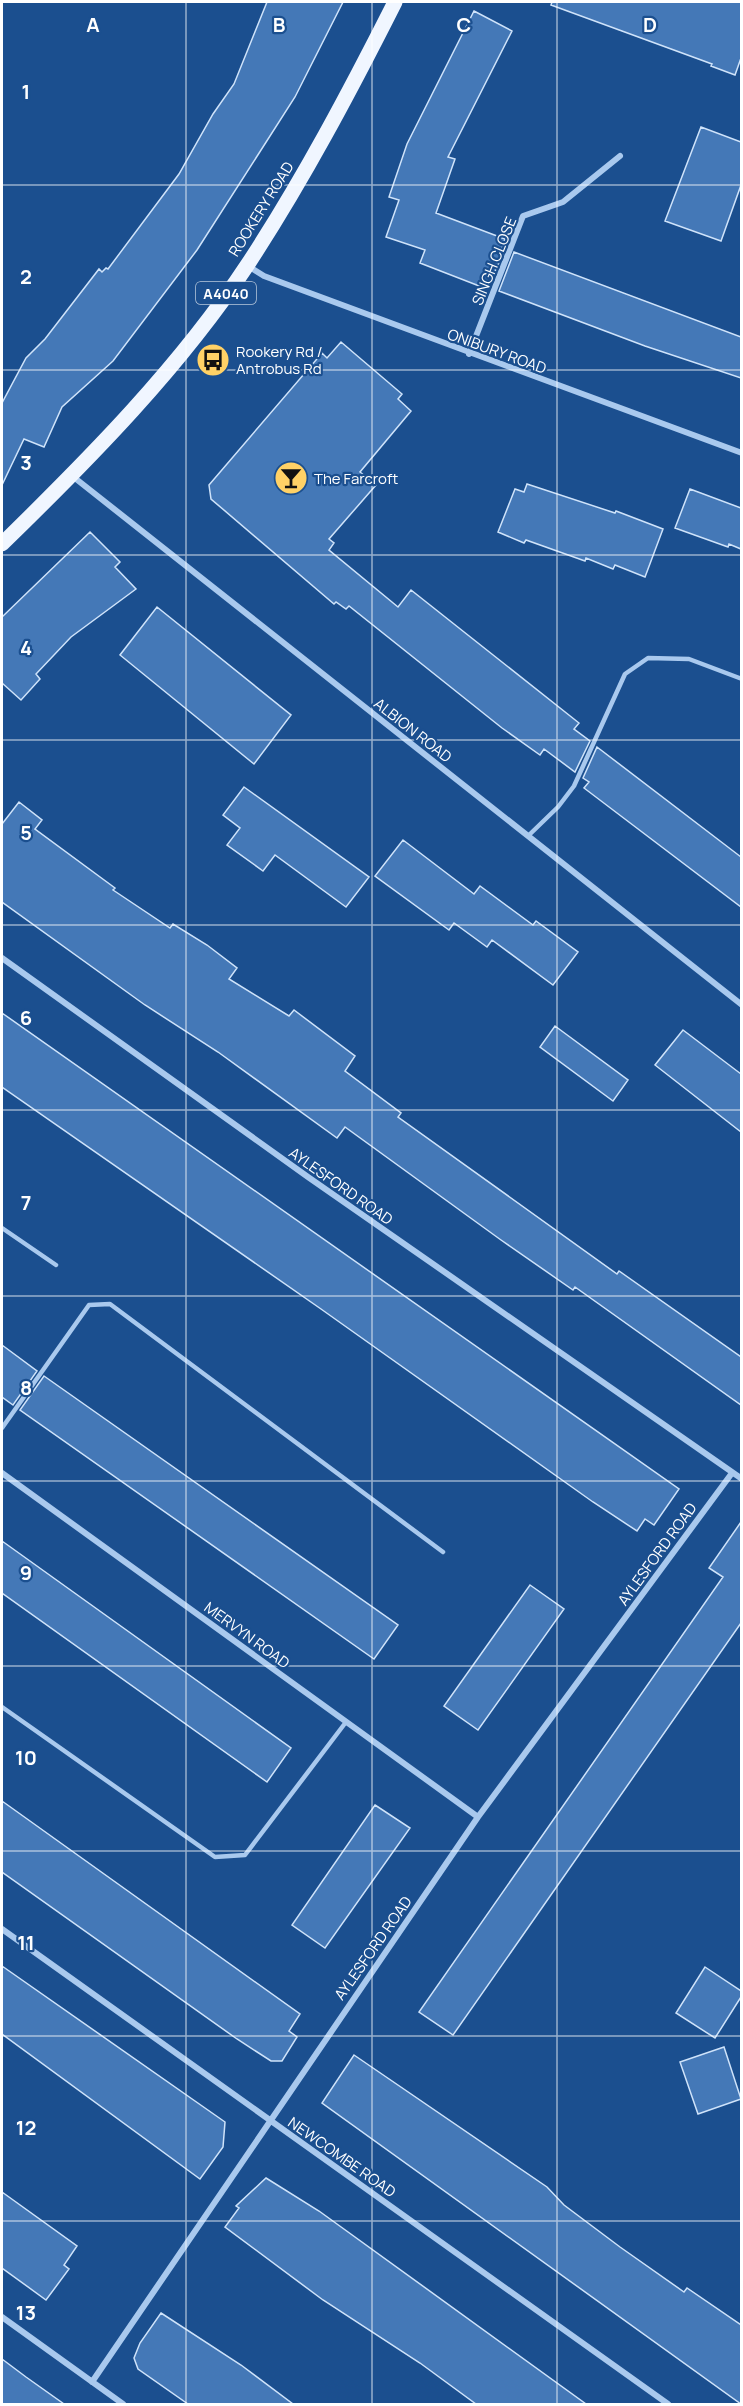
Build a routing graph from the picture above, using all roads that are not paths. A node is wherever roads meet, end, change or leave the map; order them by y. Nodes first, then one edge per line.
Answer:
1 (395, 2) edge
2 (620, 156) dead end
3 (247, 265) junction
4 (469, 354) junction
5 (741, 453) edge
6 (70, 474) junction
7 (3, 540) edge
8 (741, 680) edge
9 (528, 836) junction
10 (2, 958) edge
11 (741, 1005) edge
12 (2, 1228) edge
13 (56, 1265) dead end
14 (2, 1428) edge
15 (2, 1473) edge
16 (732, 1473) junction
17 (741, 1479) edge
18 (443, 1552) dead end
19 (2, 1707) edge
20 (346, 1722) junction
21 (478, 1817) junction
22 (2, 1929) edge
23 (269, 2120) junction
24 (2, 2317) edge
25 (92, 2382) junction
26 (123, 2404) edge
27 (668, 2404) edge

1 - 3 main road, ROOKERY ROAD / A4040
2 - 4 street, SINGH CLOSE
3 - 4 street, ONIBURY ROAD
3 - 6 main road, ROOKERY ROAD / A4040
4 - 5 street, ONIBURY ROAD
6 - 7 main road, ROOKERY ROAD / A4040
6 - 9 street, ALBION ROAD
8 - 9 lane
9 - 11 street, ALBION ROAD
10 - 16 street, AYLESFORD ROAD
12 - 13 lane
14 - 18 lane
15 - 20 street, MERVYN ROAD
16 - 17 street
16 - 21 street, AYLESFORD ROAD
19 - 20 lane
20 - 21 street, MERVYN ROAD
21 - 23 street, AYLESFORD ROAD
22 - 23 street, NEWCOMBE ROAD
23 - 25 street, AYLESFORD ROAD
23 - 27 street, NEWCOMBE ROAD
24 - 25 street
25 - 26 street

